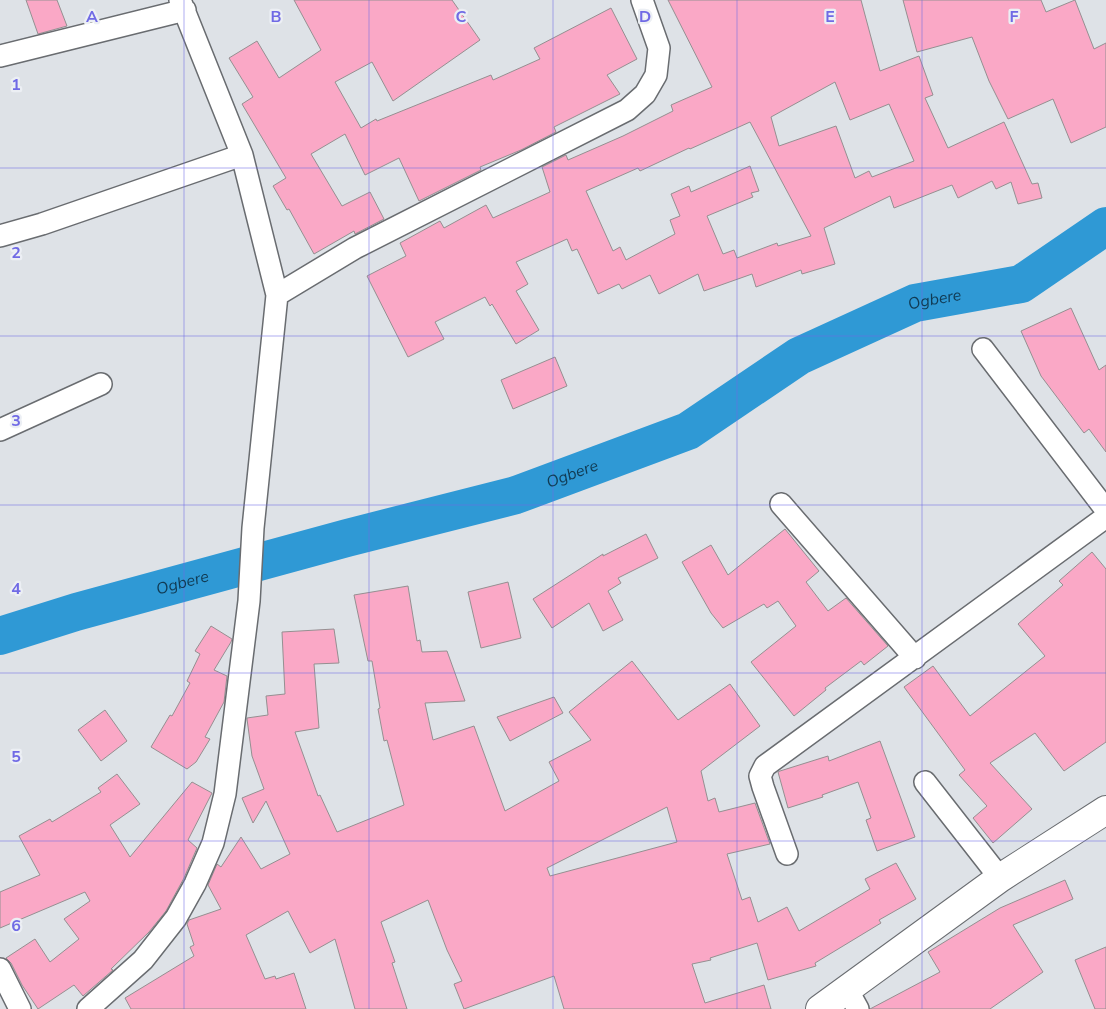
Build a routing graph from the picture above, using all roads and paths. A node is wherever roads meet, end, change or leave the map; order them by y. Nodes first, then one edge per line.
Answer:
1 (642, 0) edge
2 (182, 5) edge
3 (0, 56) edge
4 (242, 155) junction
5 (0, 236) edge
6 (277, 295) junction
7 (983, 348) dead end
8 (101, 384) dead end
9 (0, 430) edge
10 (781, 504) dead end
11 (1106, 510) edge
12 (1106, 517) edge
13 (915, 658) junction
14 (925, 782) dead end
15 (1106, 810) edge
16 (787, 854) dead end
17 (1000, 878) junction
18 (0, 970) edge
19 (852, 999) edge
20 (20, 1009) edge
21 (88, 1009) edge
22 (820, 1009) edge

1 - 6 street
2 - 3 street
2 - 4 street
4 - 5 street
4 - 6 street
6 - 21 street
7 - 11 street
8 - 9 street
10 - 13 street
12 - 13 street
13 - 16 street
14 - 17 street
15 - 17 main road
17 - 19 main road
18 - 20 street
19 - 22 main road

